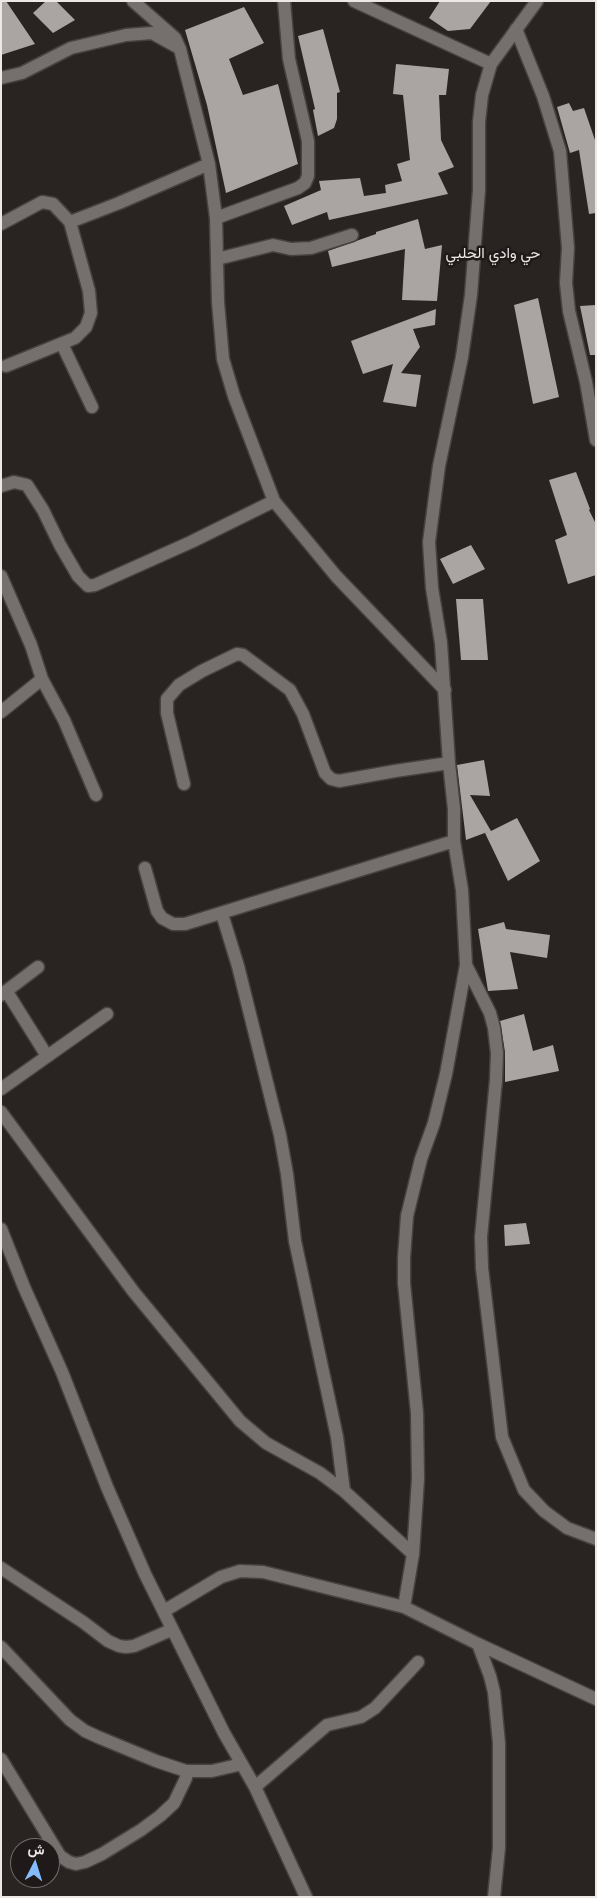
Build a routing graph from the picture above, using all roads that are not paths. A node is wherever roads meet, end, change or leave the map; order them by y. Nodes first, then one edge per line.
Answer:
1 (133, 1) edge
2 (284, 1) edge
3 (354, 1) edge
4 (537, 1) edge
5 (516, 29) junction
6 (180, 49) junction
7 (491, 64) junction
8 (1, 78) edge
9 (209, 164) junction
10 (216, 218) junction
11 (70, 222) junction
12 (1, 224) edge
13 (352, 235) dead end
14 (217, 259) junction
15 (62, 344) junction
16 (6, 366) dead end
17 (92, 407) dead end
18 (596, 440) edge
19 (1, 486) edge
20 (274, 501) junction
21 (1, 576) edge
22 (42, 679) junction
23 (445, 690) junction
24 (1, 712) edge
25 (449, 763) junction
26 (184, 784) dead end
27 (96, 795) dead end
28 (454, 841) junction
29 (145, 868) dead end
30 (222, 914) junction
31 (466, 965) junction
32 (38, 967) dead end
33 (4, 993) edge
34 (107, 1014) dead end
35 (47, 1056) junction
36 (1, 1089) edge
37 (1, 1112) edge
38 (1, 1229) edge
39 (344, 1491) junction
40 (596, 1539) edge
41 (413, 1554) junction
42 (1, 1568) edge
43 (404, 1607) junction
44 (164, 1612) junction
45 (171, 1630) junction
46 (478, 1644) junction
47 (1, 1647) edge
48 (418, 1662) dead end
49 (596, 1699) edge
50 (1, 1759) edge
51 (242, 1764) junction
52 (186, 1771) junction
53 (255, 1788) junction
54 (306, 1897) edge
55 (494, 1897) edge

1 - 6 street
2 - 10 street
3 - 7 street
4 - 5 street
5 - 7 street
5 - 18 street
6 - 8 street
6 - 9 street
7 - 23 street
9 - 10 street
9 - 11 street
10 - 14 street
11 - 12 street
11 - 15 street
13 - 14 street
14 - 20 street
15 - 16 street
15 - 17 street
19 - 20 street
20 - 23 street
21 - 22 street
22 - 24 street
22 - 27 street
23 - 25 street
25 - 26 street
25 - 28 street
28 - 30 street
28 - 31 street
29 - 30 street
30 - 39 street
31 - 40 street
31 - 41 street
32 - 33 street
33 - 35 street
34 - 35 street
35 - 36 street
37 - 39 street
38 - 44 street
39 - 41 street
41 - 43 street
42 - 45 street
43 - 44 street
43 - 46 street
44 - 45 street
45 - 51 street
46 - 49 street
46 - 55 street
47 - 52 street
48 - 53 street
50 - 52 street
51 - 52 street
51 - 53 street
53 - 54 street

